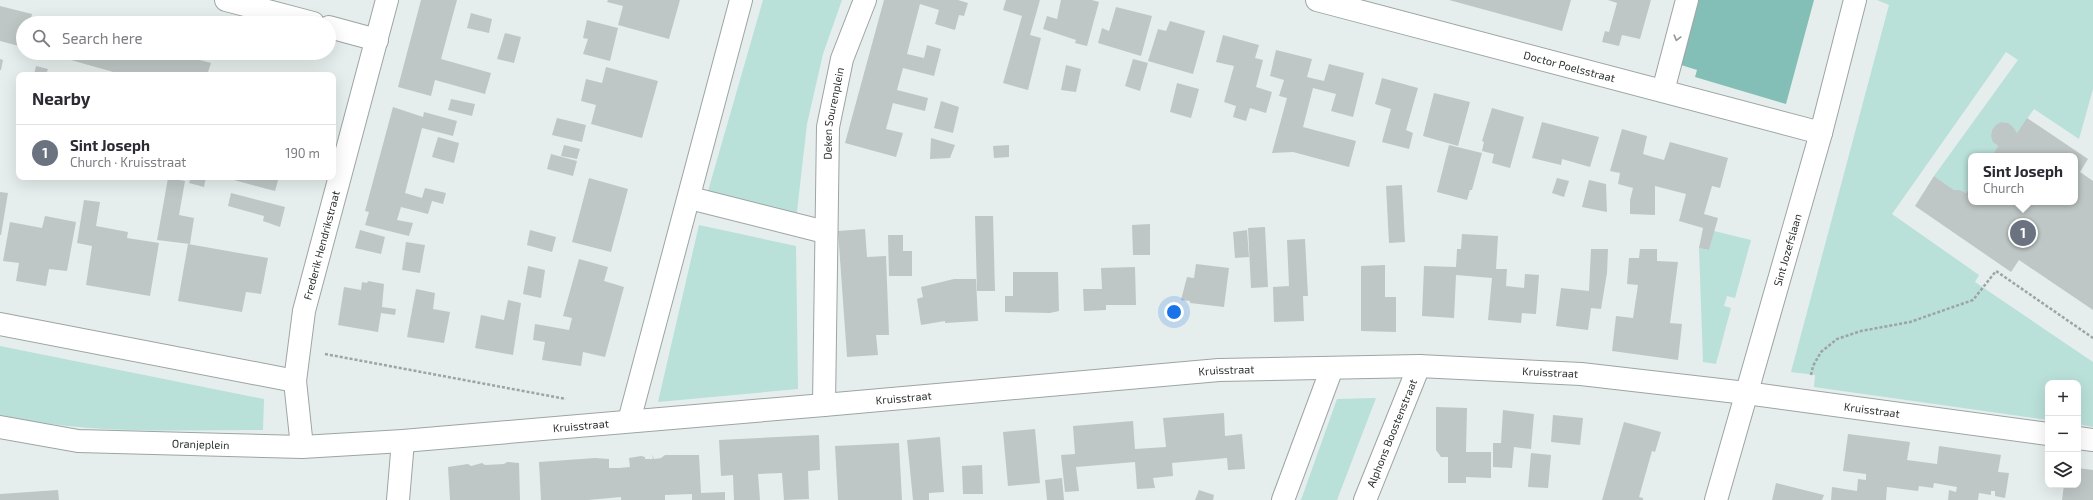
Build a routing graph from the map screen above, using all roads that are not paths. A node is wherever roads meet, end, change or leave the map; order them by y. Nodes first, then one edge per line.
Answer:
1 (226, 0) edge
2 (387, 0) edge
3 (741, 0) edge
4 (865, 0) edge
5 (1317, 0) edge
6 (1687, 0) edge
7 (1856, 0) edge
8 (1367, 7) edge
9 (287, 16) edge
10 (336, 29) edge
11 (377, 40) junction
12 (1663, 90) junction
13 (1821, 133) junction
14 (690, 198) junction
15 (825, 232) junction
16 (0, 324) edge
17 (1419, 366) junction
18 (1332, 368) junction
19 (295, 381) junction
20 (1746, 393) junction
21 (824, 405) junction
22 (630, 421) junction
23 (0, 427) edge
24 (2045, 434) edge
25 (2081, 438) edge
26 (2093, 440) edge
27 (403, 441) junction
28 (302, 447) junction
29 (398, 500) edge
30 (1283, 500) edge
31 (1365, 500) edge
32 (1716, 500) edge

1 - 9 street
2 - 11 street, Frederik Hendrikstraat
3 - 14 street
4 - 15 street, Deken Sourenplein
5 - 8 street, Doctor Poelsstraat
6 -> 12 street
7 - 13 street, Sint Jozefslaan
8 - 12 street, Doctor Poelsstraat
10 - 11 street
11 - 19 street, Frederik Hendrikstraat
12 - 13 street, Doctor Poelsstraat
13 - 20 street, Sint Jozefslaan
14 - 15 street
14 - 22 street
15 - 21 street, Deken Sourenplein
16 - 19 street
17 - 18 street, Kruisstraat
17 - 20 street, Kruisstraat
17 - 31 street, Alphons Boostenstraat
18 - 21 street, Kruisstraat
18 - 30 street
19 - 28 street, Frederik Hendrikstraat
20 - 24 street, Kruisstraat
20 - 32 street, Sint Jozefslaan
21 - 22 street, Kruisstraat
22 - 27 street, Kruisstraat
23 - 28 street, Oranjeplein
25 - 26 street
27 - 28 street, Oranjeplein
27 - 29 street

